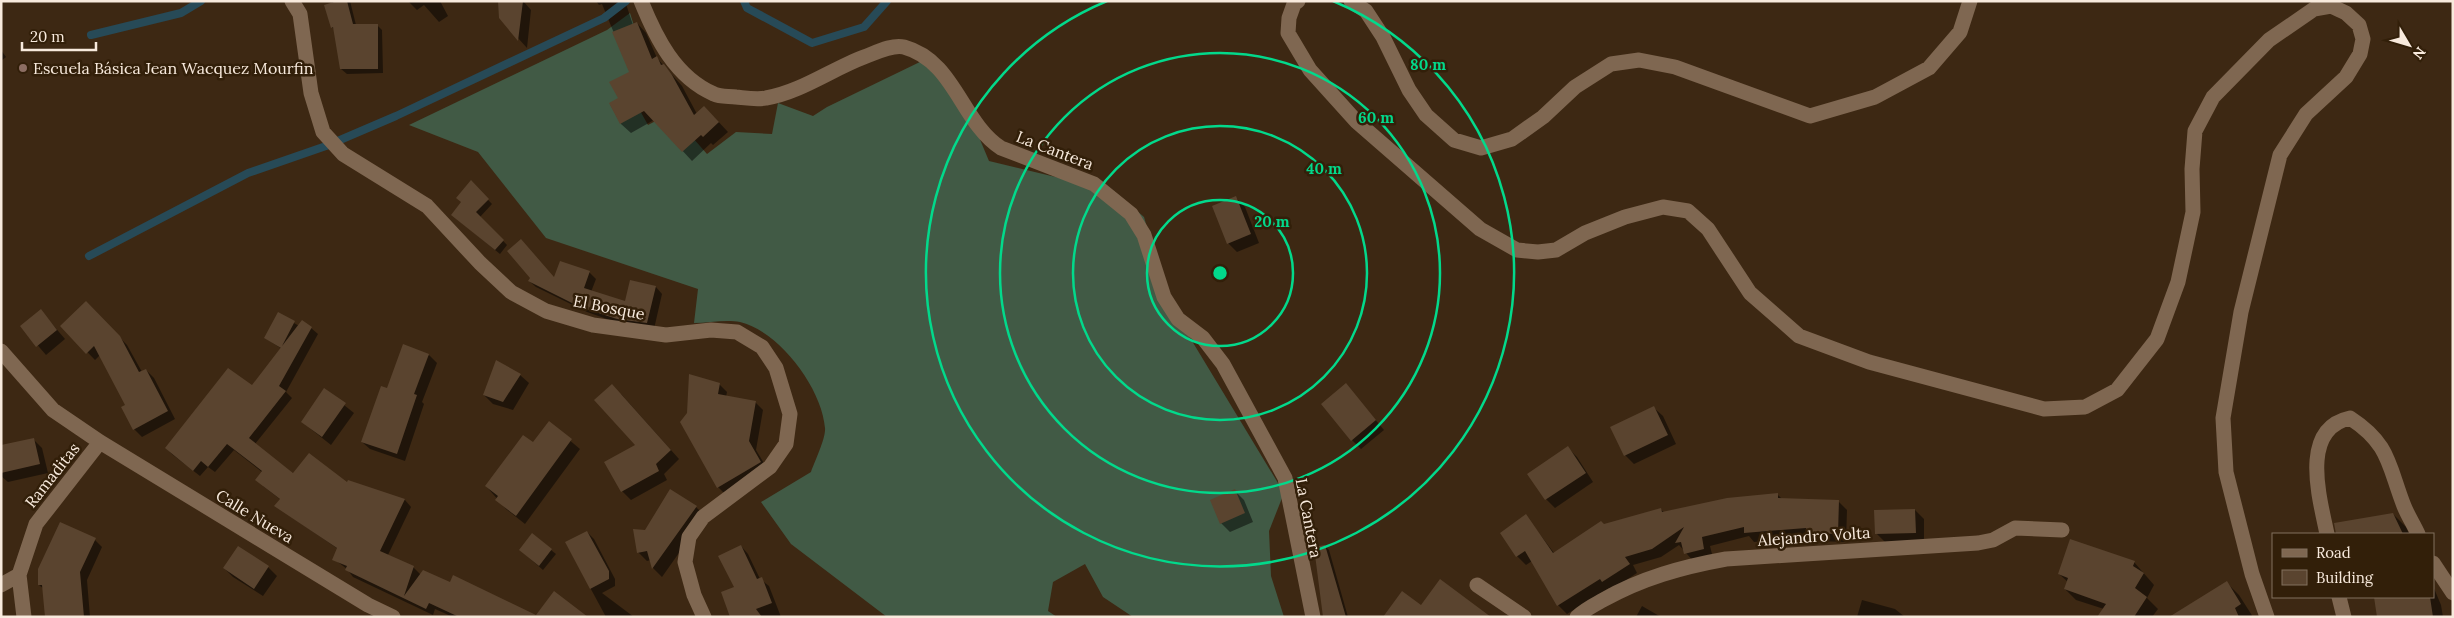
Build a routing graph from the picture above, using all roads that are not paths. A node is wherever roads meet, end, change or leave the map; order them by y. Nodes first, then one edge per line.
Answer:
1 (292, 1) edge
2 (641, 1) edge
3 (1298, 1) edge
4 (1351, 1) edge
5 (1970, 1) edge
6 (1, 351) edge
7 (100, 442) junction
8 (2062, 530) dead end
9 (2327, 533) edge
10 (2418, 533) edge
11 (2434, 564) edge
12 (19, 575) junction
13 (1, 585) edge
14 (1477, 586) dead end
15 (2453, 593) edge
16 (2339, 598) edge
17 (24, 617) edge
18 (393, 617) edge
19 (704, 617) edge
20 (1313, 617) edge
21 (1524, 617) edge
22 (1577, 617) edge
23 (2267, 617) edge
24 (2344, 617) edge

1 - 19 street, El Bosque
2 - 20 street, La Cantera
3 - 23 street
4 - 5 street
6 - 7 street, Calle Nueva
7 - 12 street, Ramaditas
7 - 18 street, Calle Nueva
8 - 22 street, Alejandro Volta
9 - 10 street
11 - 15 street
12 - 13 street
12 - 17 street, Ramaditas
14 - 21 street
16 - 24 street

